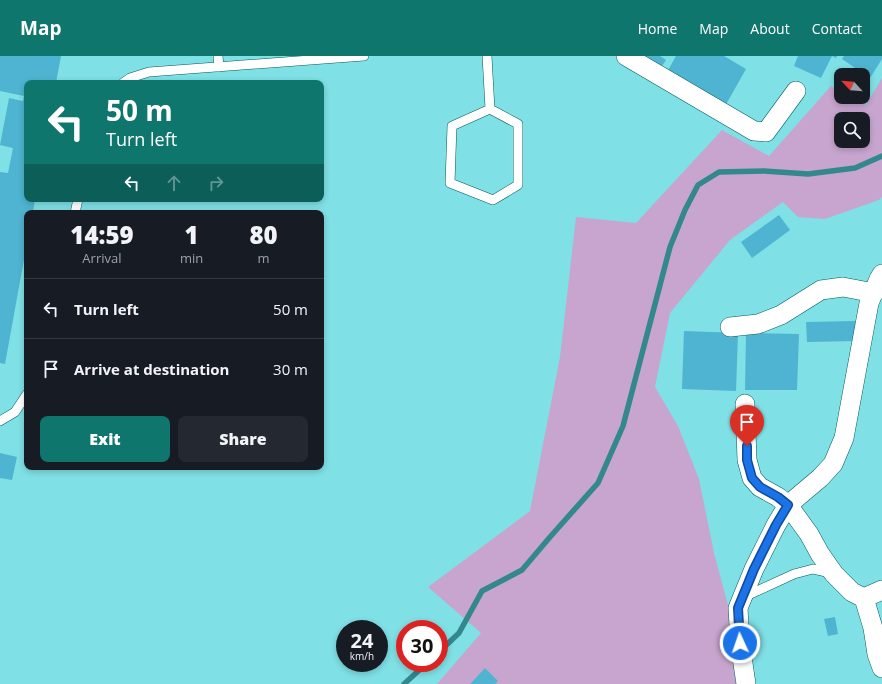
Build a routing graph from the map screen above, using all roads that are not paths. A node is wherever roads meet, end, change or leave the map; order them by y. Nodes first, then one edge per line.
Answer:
1 (218, 56) edge
2 (364, 56) edge
3 (487, 56) edge
4 (626, 56) edge
5 (219, 67) junction
6 (127, 80) edge
7 (796, 91) dead end
8 (490, 109) junction
9 (882, 274) edge
10 (874, 293) junction
11 (730, 327) dead end
12 (24, 398) edge
13 (745, 404) dead end
14 (0, 421) edge
15 (788, 505) junction
16 (834, 574) junction
17 (882, 590) edge
18 (742, 598) junction
19 (864, 598) junction
20 (882, 668) edge
21 (746, 684) edge

1 - 5 lane
2 - 5 lane
3 - 8 lane
4 - 7 street
5 - 6 lane
8 - 8 lane
9 - 10 street
10 - 11 street
10 - 15 street
12 - 14 lane
13 - 15 street
15 - 16 street
15 - 18 street
16 - 18 lane
16 - 19 street
17 - 19 street
18 - 21 street
19 - 20 street

